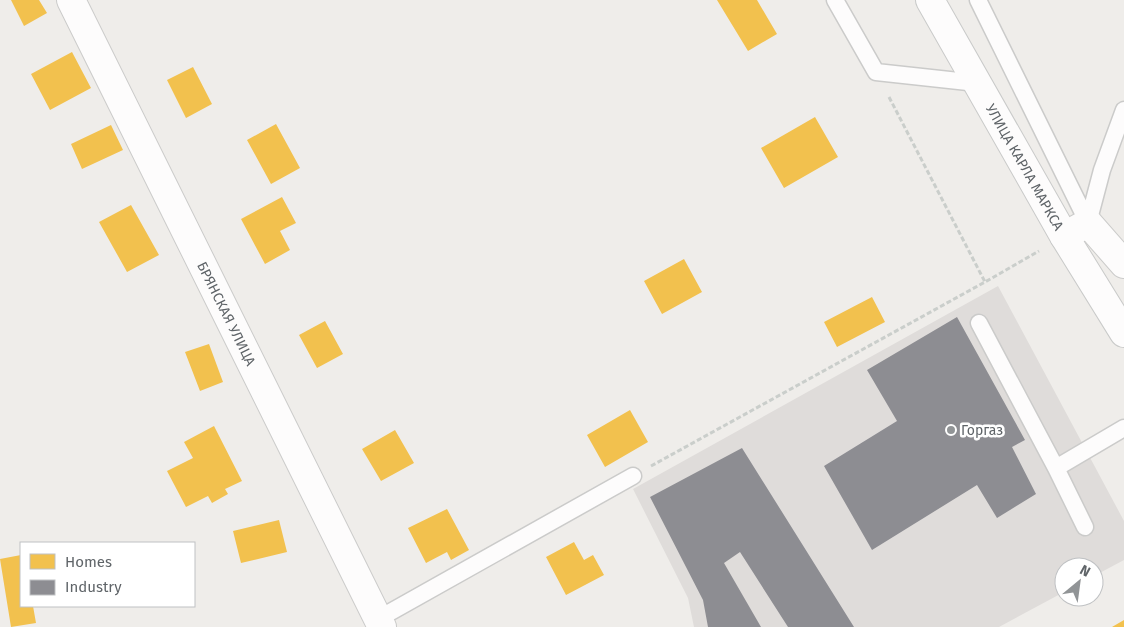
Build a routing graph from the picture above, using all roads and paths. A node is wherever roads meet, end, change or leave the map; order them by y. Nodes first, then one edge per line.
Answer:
1 (70, 0) edge
2 (835, 0) edge
3 (930, 0) edge
4 (978, 0) edge
5 (876, 72) junction
6 (977, 83) junction
7 (1124, 110) edge
8 (1088, 223) junction
9 (1064, 236) junction
10 (1124, 264) edge
11 (985, 282) junction
12 (979, 323) dead end
13 (1124, 333) edge
14 (1124, 428) edge
15 (1056, 468) junction
16 (633, 476) joint
17 (1085, 527) dead end
18 (380, 623) edge

1 - 18 street, БРЯНСКАЯ УЛИЦА
2 - 5 lane
3 - 6 street, УЛИЦА КАРЛА МАРКСА
4 - 8 lane
5 - 6 lane
5 - 11 path
6 - 9 street, УЛИЦА КАРЛА МАРКСА
7 - 8 lane
8 - 9 street
8 - 10 street
9 - 11 path
9 - 13 street, УЛИЦА КАРЛА МАРКСА
11 - 16 path
12 - 15 lane
14 - 15 lane
15 - 17 lane
16 - 18 lane

